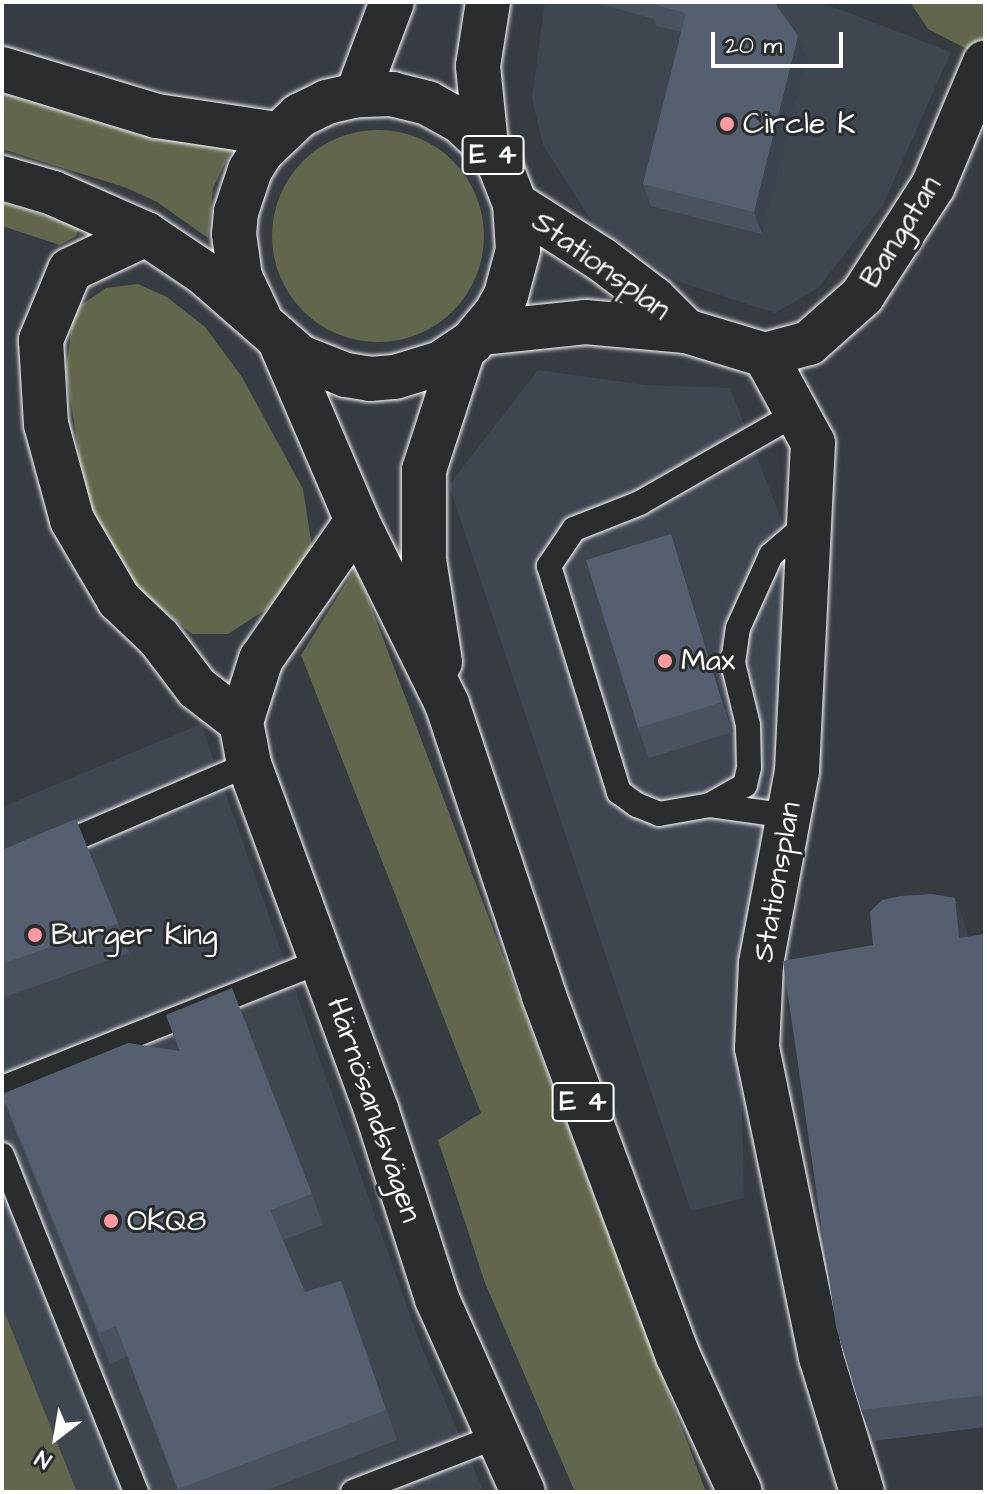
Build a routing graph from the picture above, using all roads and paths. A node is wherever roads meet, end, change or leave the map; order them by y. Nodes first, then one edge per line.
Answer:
1 (392, 2) edge
2 (488, 2) edge
3 (2, 69) edge
4 (982, 75) edge
5 (357, 95) junction
6 (277, 134) junction
7 (486, 145) junction
8 (2, 178) edge
9 (515, 204) junction
10 (146, 234) junction
11 (270, 329) junction
12 (686, 331) junction
13 (472, 341) junction
14 (765, 355) junction
15 (797, 413) junction
16 (357, 521) junction
17 (811, 521) junction
18 (447, 704) junction
19 (241, 722) junction
20 (249, 764) junction
21 (710, 805) junction
22 (789, 816) junction
23 (2, 870) edge
24 (323, 960) junction
25 (2, 1088) edge
26 (2, 1155) edge
27 (498, 1436) junction
28 (136, 1492) edge
29 (353, 1492) edge
30 (523, 1492) edge
31 (740, 1492) edge
32 (862, 1492) edge

1 - 5 main road
2 - 7 main road
3 - 6 main road
4 - 14 main road, Bangatan
5 - 6 main road, E 4
5 - 7 main road, E 4
6 - 11 main road, E 4
7 - 9 main road, E 4
8 - 10 main road, E 4
9 - 12 main road, Stationsplan
9 - 13 main road, E 4
10 - 11 main road, E 4
10 - 19 main road
11 - 13 main road, E 4
11 - 16 main road, E 4
12 - 13 main road, Stationsplan
12 - 14 main road, Stationsplan
13 - 18 main road, E 4
14 - 15 main road, Stationsplan
15 - 17 main road, Stationsplan
15 - 21 lane
16 - 18 main road, E 4
16 - 19 main road, Härnösandsvägen
17 - 21 lane
17 - 22 main road, Stationsplan
18 - 31 main road, E 4
19 - 20 main road, Härnösandsvägen
20 - 23 lane
20 - 24 main road, Härnösandsvägen
21 - 22 lane
22 - 32 main road, Stationsplan
24 - 25 lane
24 - 27 main road, Härnösandsvägen
26 - 28 lane
27 - 29 lane
27 - 30 main road, Härnösandsvägen

